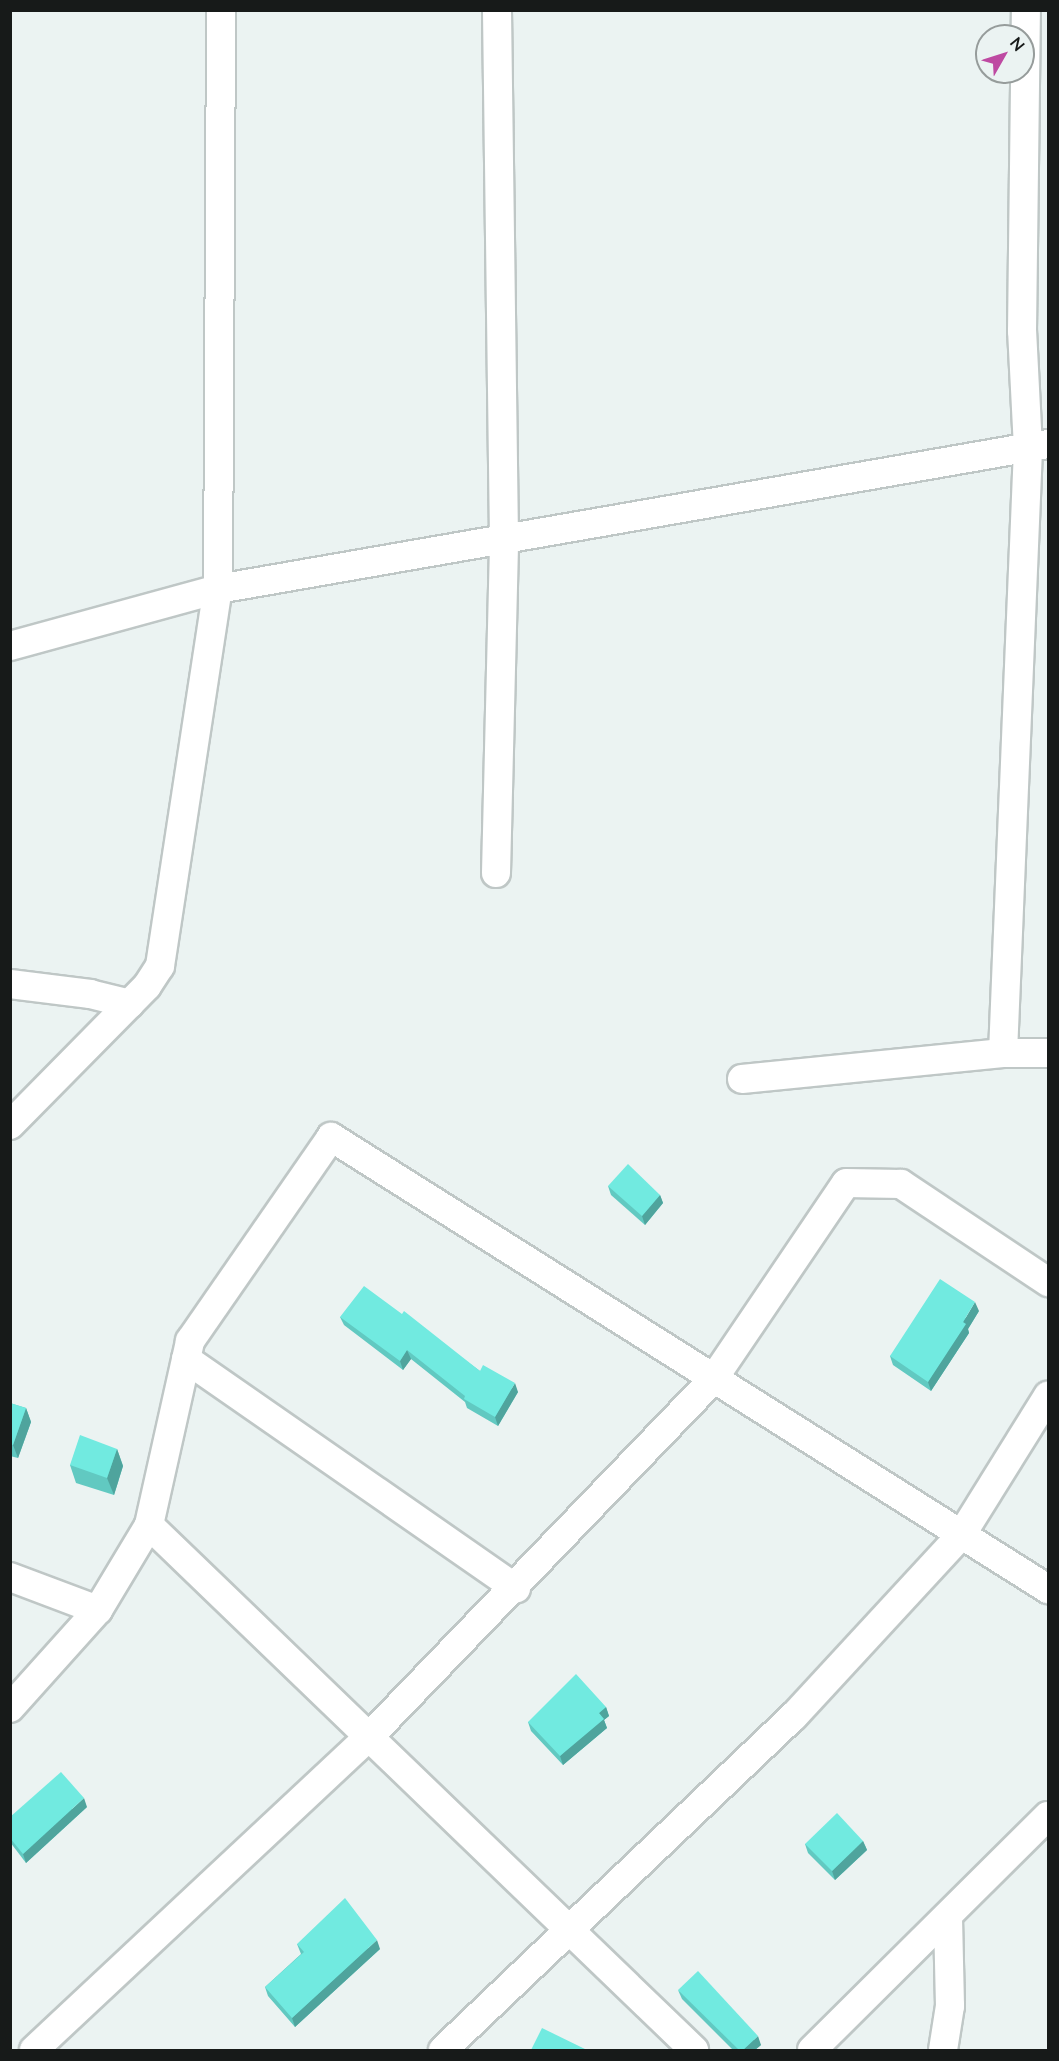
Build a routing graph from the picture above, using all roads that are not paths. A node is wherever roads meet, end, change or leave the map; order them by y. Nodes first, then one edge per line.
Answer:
1 (221, 10) edge
2 (497, 10) edge
3 (1026, 10) edge
4 (1038, 446) edge
5 (504, 539) junction
6 (218, 589) junction
7 (10, 646) edge
8 (496, 873) dead end
9 (10, 984) edge
10 (129, 1004) junction
11 (1003, 1053) junction
12 (1048, 1053) edge
13 (742, 1079) dead end
14 (10, 1125) edge
15 (1048, 1282) edge
16 (186, 1359) junction
17 (714, 1378) junction
18 (1048, 1396) edge
19 (149, 1525) junction
20 (962, 1534) junction
21 (10, 1577) edge
22 (516, 1588) junction
23 (1048, 1589) edge
24 (98, 1610) junction
25 (10, 1708) edge
26 (369, 1737) junction
27 (1048, 1816) edge
28 (948, 1918) junction
29 (570, 1930) junction
30 (34, 2050) edge
31 (442, 2050) edge
32 (694, 2050) edge
33 (812, 2050) edge
34 (943, 2050) edge

1 - 6 street
2 - 5 street
3 - 4 street
4 - 5 street
4 - 11 street
5 - 6 street
5 - 8 street
6 - 7 street
6 - 10 street
9 - 10 street
10 - 14 street
11 - 12 street
11 - 13 street
15 - 17 street
16 - 17 street
16 - 19 street
16 - 22 street
17 - 20 street
17 - 22 street
18 - 20 street
19 - 24 street
19 - 26 street
20 - 23 street
20 - 29 street
21 - 24 street
22 - 26 street
24 - 25 street
26 - 29 street
26 - 30 street
27 - 28 street
28 - 33 street
28 - 34 street
29 - 31 street
29 - 32 street

